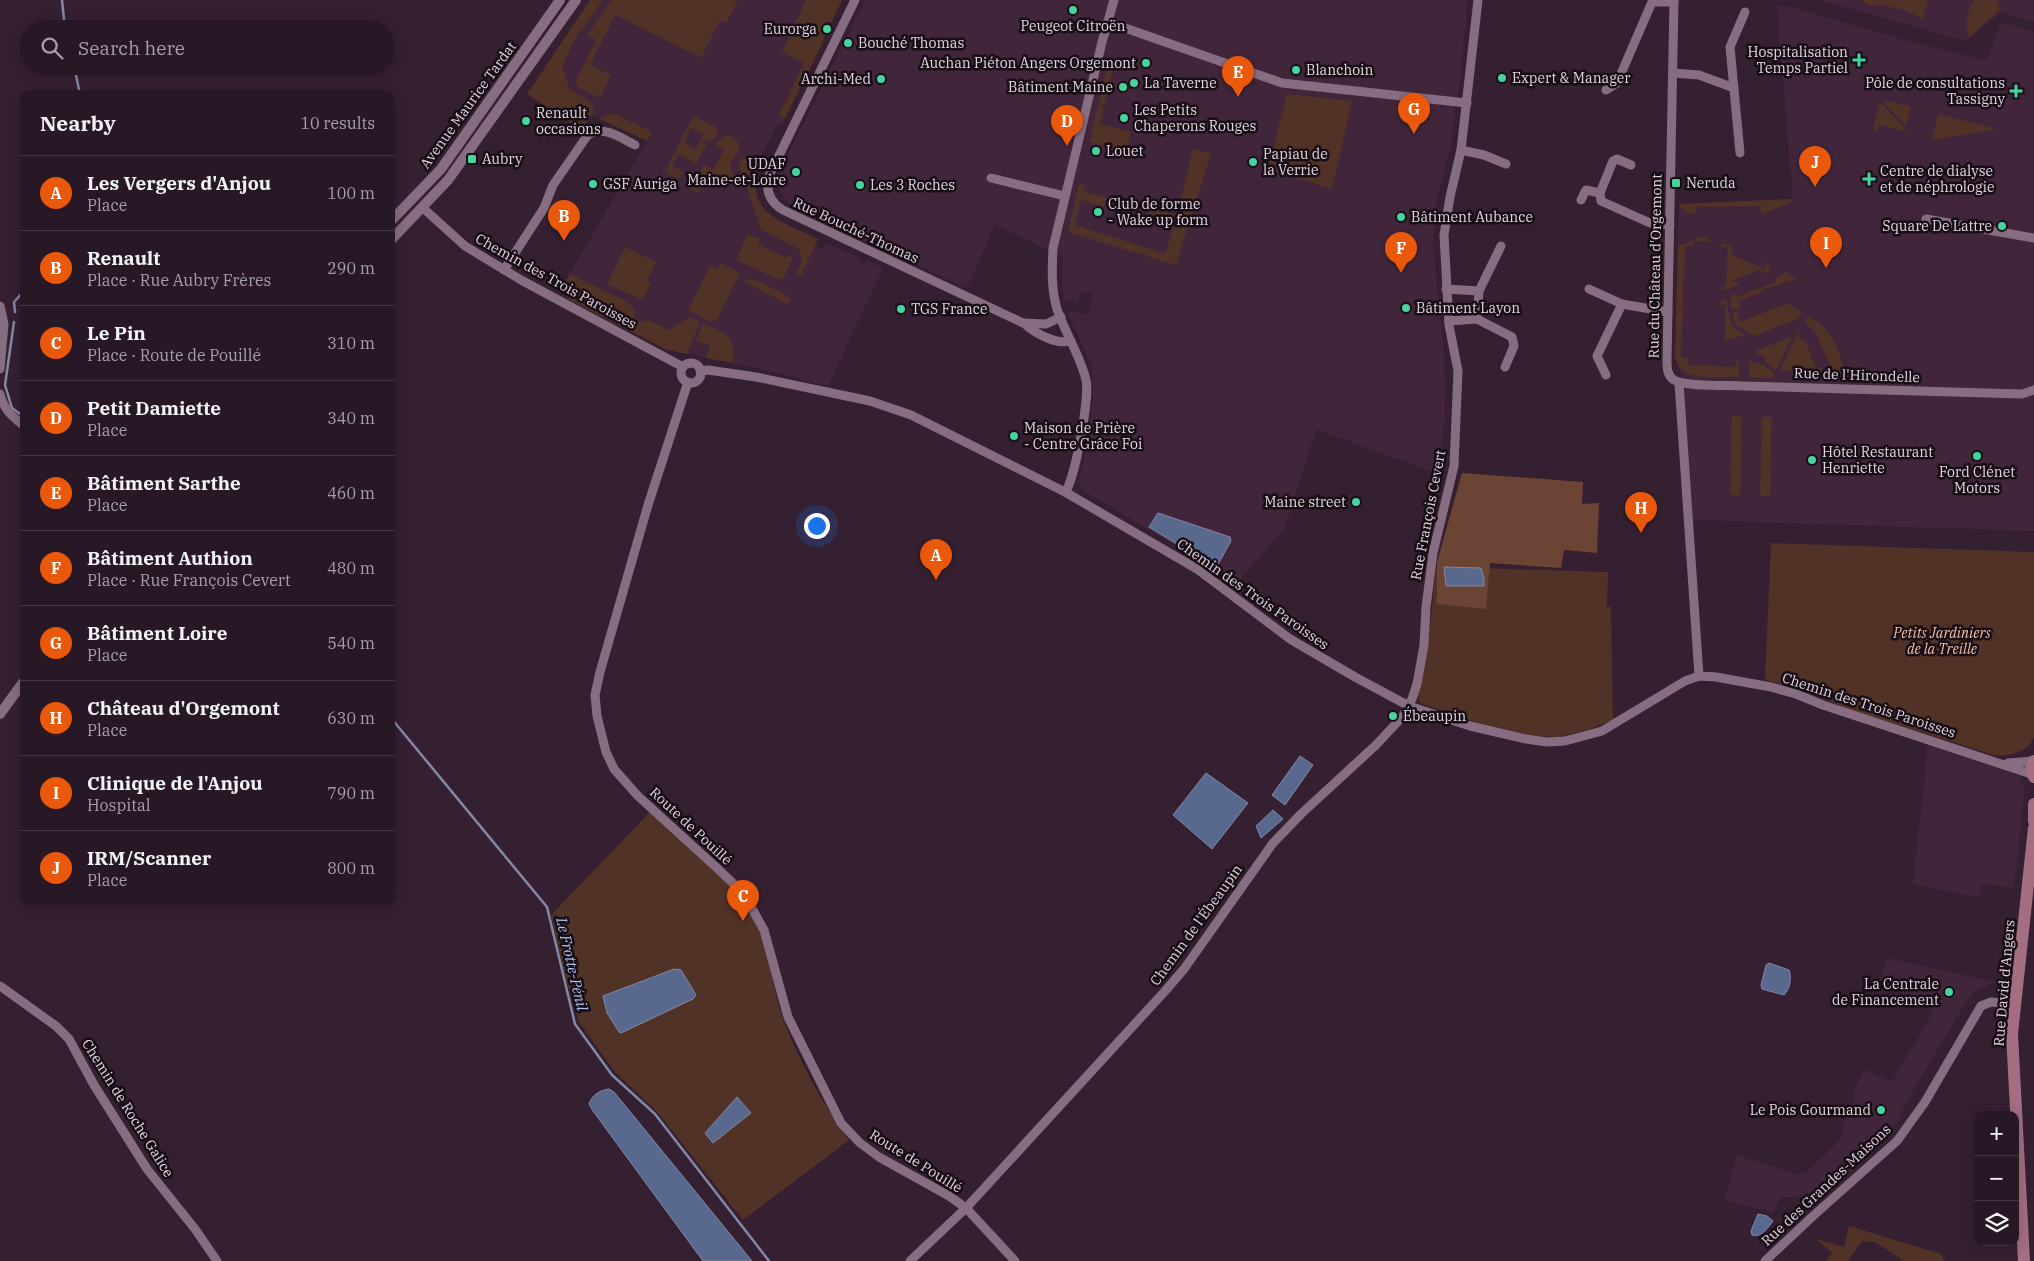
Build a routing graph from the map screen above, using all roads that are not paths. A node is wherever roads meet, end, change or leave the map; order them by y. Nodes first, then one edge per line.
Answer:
1 (560, 0) edge
2 (576, 0) edge
3 (854, 0) edge
4 (1114, 0) edge
5 (1476, 0) edge
6 (1674, 1) edge
7 (1745, 12) dead end
8 (1108, 22) junction
9 (1673, 72) junction
10 (1734, 88) junction
11 (1606, 90) dead end
12 (1467, 102) junction
13 (635, 145) dead end
14 (1461, 150) junction
15 (1740, 154) dead end
16 (1506, 164) dead end
17 (1631, 165) dead end
18 (991, 178) dead end
19 (1600, 192) junction
20 (1065, 196) junction
21 (1581, 200) dead end
22 (423, 208) junction
23 (395, 217) edge
24 (1926, 219) dead end
25 (1670, 225) junction
26 (395, 236) edge
27 (2034, 238) edge
28 (1501, 246) dead end
29 (504, 270) junction
30 (1446, 289) junction
31 (1589, 289) dead end
32 (1479, 291) junction
33 (1622, 304) junction
34 (0, 306) edge
35 (1668, 312) junction
36 (1061, 317) junction
37 (1477, 319) junction
38 (1449, 321) junction
39 (1024, 323) junction
40 (1071, 341) junction
41 (683, 367) junction
42 (1505, 367) dead end
43 (0, 369) edge
44 (700, 371) junction
45 (1606, 375) dead end
46 (688, 382) junction
47 (1679, 383) junction
48 (2034, 390) edge
49 (0, 394) edge
50 (20, 423) edge
51 (1065, 492) junction
52 (1699, 676) junction
53 (20, 686) edge
54 (1410, 706) junction
55 (0, 714) edge
56 (2033, 773) edge
57 (2034, 804) edge
58 (2034, 822) edge
59 (2034, 828) edge
60 (0, 986) edge
61 (2015, 1004) junction
62 (966, 1208) junction
63 (217, 1261) edge
64 (910, 1261) edge
65 (1015, 1261) edge
66 (1765, 1261) edge
67 (2024, 1261) edge

1 - 23 street, Avenue Maurice Tardat
2 - 22 street, Avenue Maurice Tardat
3 - 39 street, Rue Bouché-Thomas
4 - 8 street
5 - 12 street, Rue François Cevert
6 - 9 street, Rue du Château d'Orgemont
6 - 11 street
7 - 10 street
8 - 12 street
8 - 20 street
9 - 10 street
9 - 25 street, Rue du Château d'Orgemont
10 - 15 street
12 - 14 street, Rue François Cevert
13 - 29 street
14 - 16 street
14 - 30 street, Rue François Cevert
17 - 19 street
18 - 20 street
19 - 21 street
19 - 25 street
20 - 36 street
22 - 26 street, Avenue Maurice Tardat
22 - 29 street, Chemin des Trois Paroisses
24 - 27 street
25 - 35 street, Rue du Château d'Orgemont
28 - 32 street
29 - 41 street, Chemin des Trois Paroisses
30 - 32 street
30 - 38 street, Rue François Cevert
31 - 33 street
32 - 37 street
33 - 35 street
33 - 45 street
34 - 43 street
35 - 47 street, Rue du Château d'Orgemont
36 - 39 street, Rue Bouché-Thomas
36 - 40 street
37 - 38 street
37 - 42 street
38 - 54 street, Rue François Cevert
39 - 40 street, Rue Bouché-Thomas
40 - 51 street
41 - 44 street
41 - 46 street
44 - 46 street
44 - 51 street, Chemin des Trois Paroisses
46 - 62 street, Route de Pouillé
47 - 48 street, Rue de l'Hirondelle
47 - 52 street, Rue du Château d'Orgemont
49 - 50 street
51 - 54 street, Chemin des Trois Paroisses
52 - 54 street, Chemin des Trois Paroisses
52 - 56 street, Chemin des Trois Paroisses
53 - 55 street
54 - 62 street, Chemin de l'Ébeaupin
57 - 58 main road
59 - 61 main road, Rue David d'Angers
60 - 63 street, Chemin de Roche Galice
61 - 66 street, Rue des Grandes-Maisons
61 - 67 main road, Rue David d'Angers
62 - 64 street, Chemin de l'Ébeaupin
62 - 65 street, Route de Pouillé

